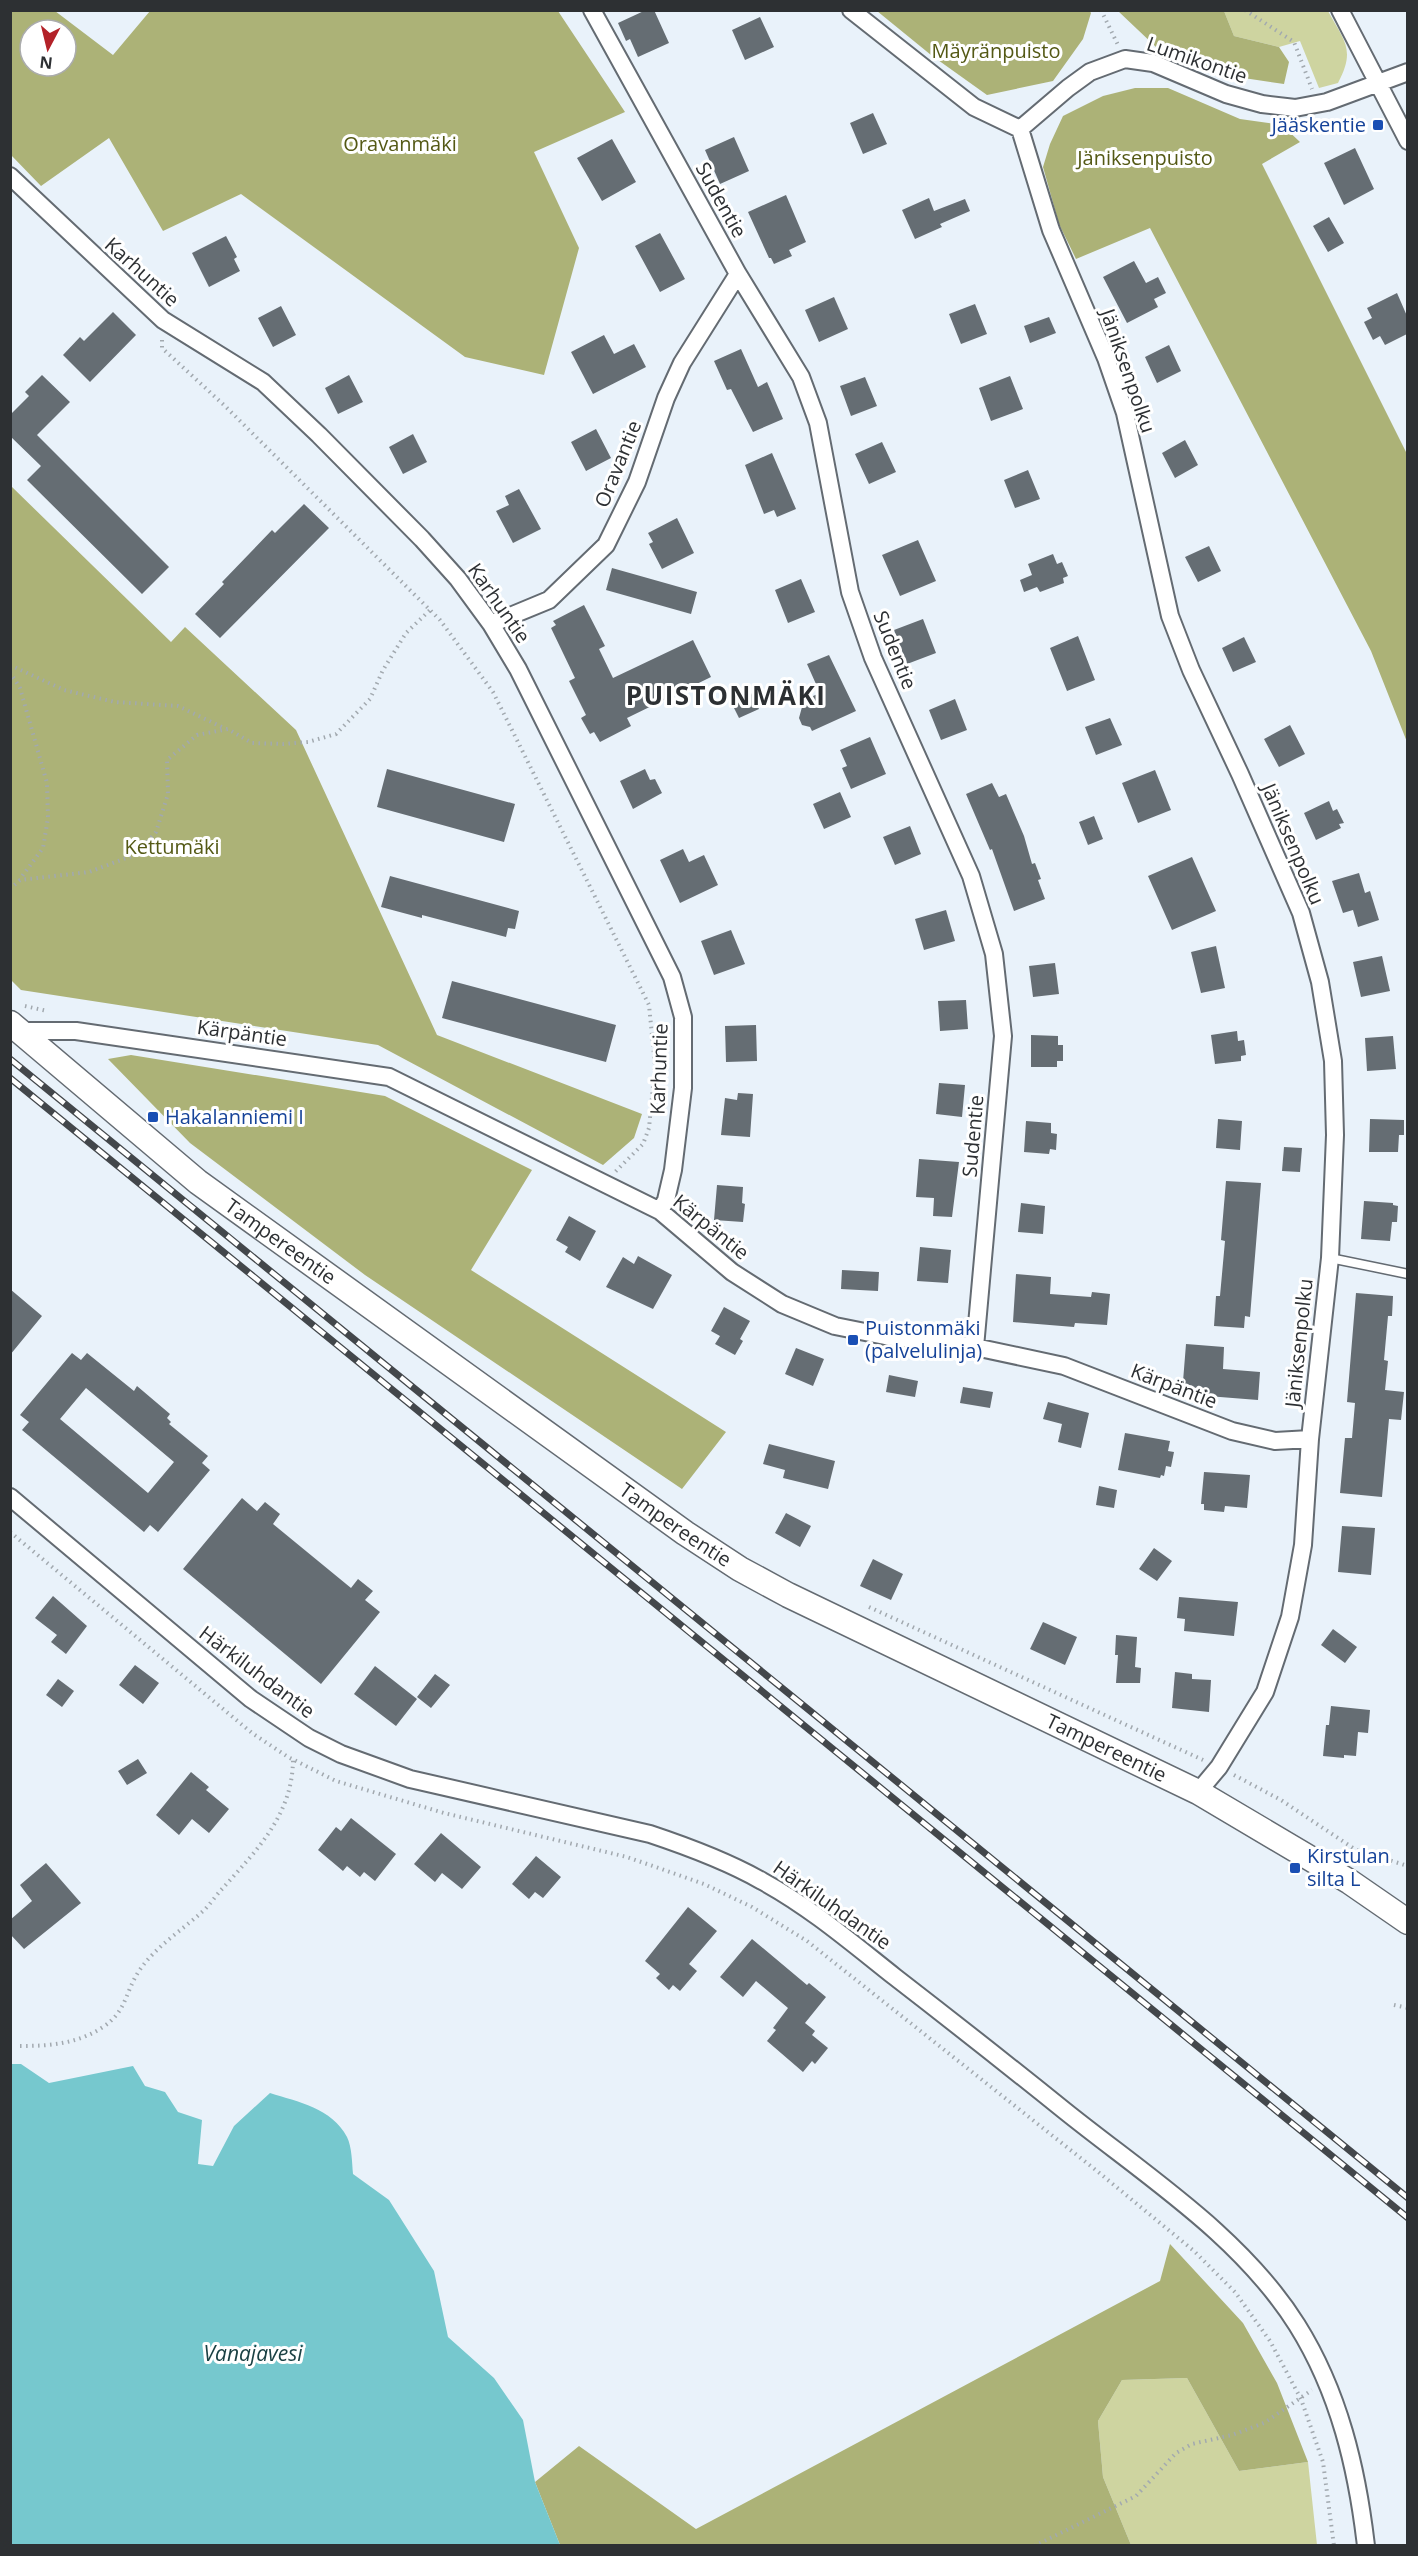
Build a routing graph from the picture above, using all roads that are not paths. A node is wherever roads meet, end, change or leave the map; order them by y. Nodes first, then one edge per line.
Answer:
1 (592, 10) edge
2 (850, 10) edge
3 (1340, 10) edge
4 (1407, 72) edge
5 (1377, 82) junction
6 (1020, 129) junction
7 (1407, 141) edge
8 (10, 176) edge
9 (738, 274) junction
10 (491, 624) junction
11 (16, 1019) edge
12 (660, 1211) junction
13 (1330, 1258) junction
14 (1407, 1274) edge
15 (975, 1347) junction
16 (1310, 1439) junction
17 (10, 1497) edge
18 (1198, 1792) junction
19 (1407, 1922) edge
20 (1366, 2546) edge

1 - 9 street, Sudentie
2 - 6 street
3 - 5 street
4 - 5 street, Lumikontie
5 - 6 street, Lumikontie
5 - 7 street
6 - 13 street, Jäniksenpolku
8 - 10 street, Karhuntie
9 - 10 street, Oravantie
9 - 15 street, Sudentie
10 - 12 street, Karhuntie
11 - 12 street, Kärpäntie
11 - 18 main road, Tampereentie
12 - 15 street, Kärpäntie
13 - 14 lane
13 - 16 street, Jäniksenpolku
15 - 16 street, Kärpäntie
16 - 18 street, Jäniksenpolku
17 - 20 street, Härkiluhdantie
18 - 19 main road, Tampereentie

